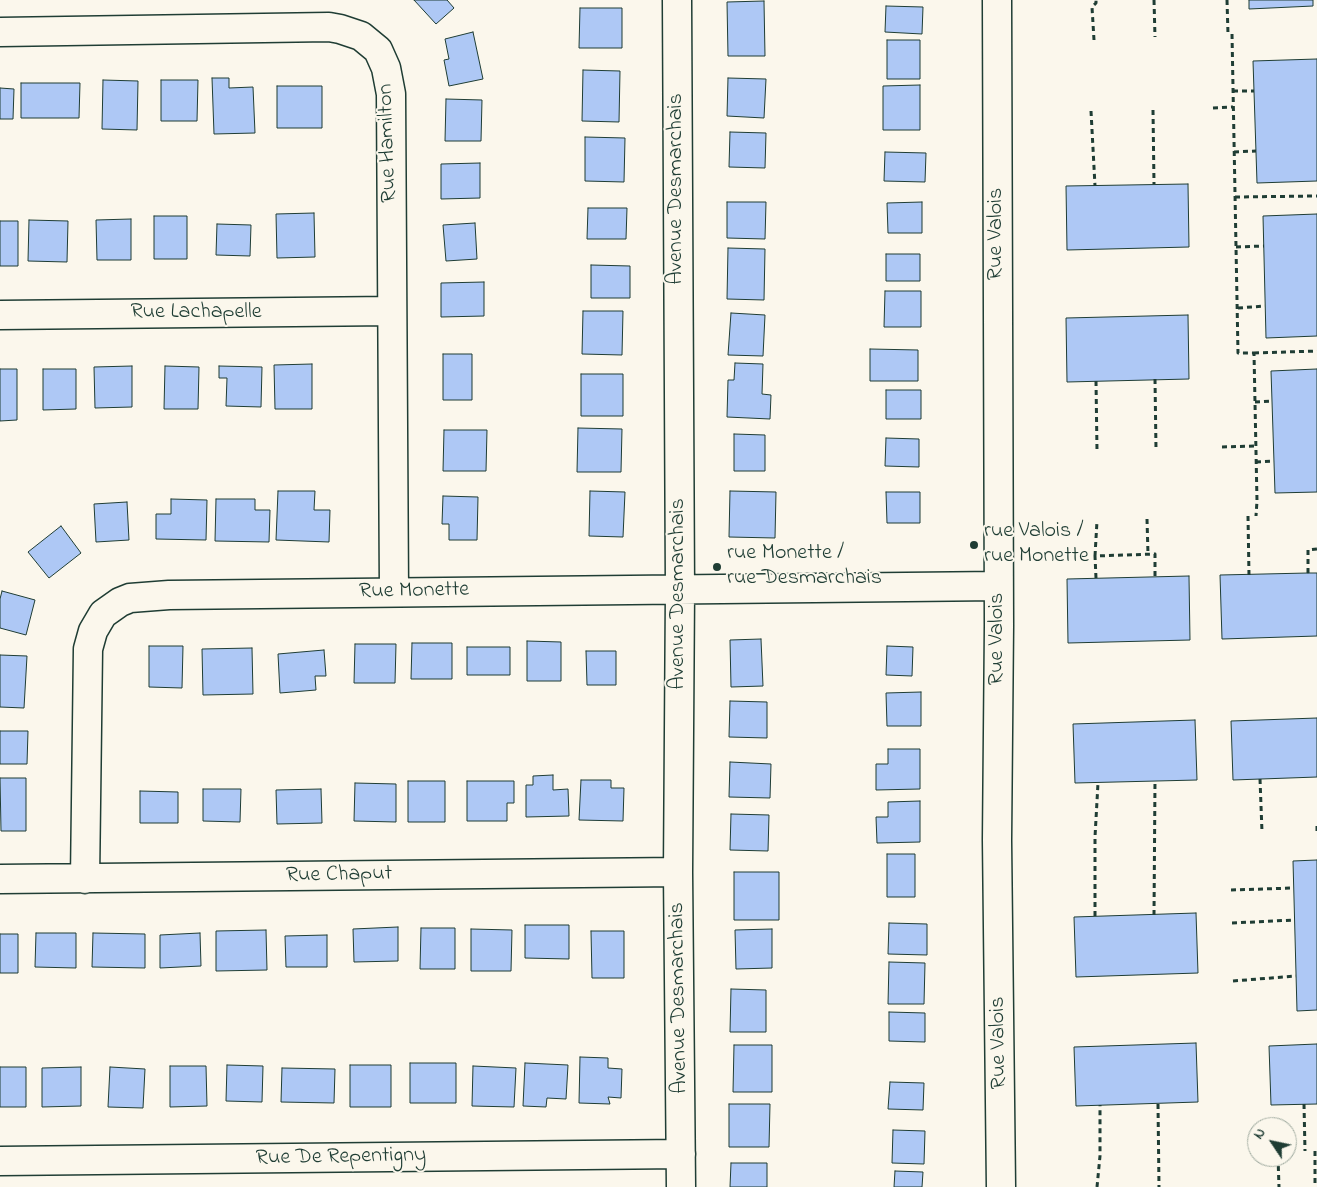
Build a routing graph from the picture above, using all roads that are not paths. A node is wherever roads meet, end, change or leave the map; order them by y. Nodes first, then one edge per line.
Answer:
1 (677, 0) edge
2 (996, 0) edge
3 (0, 32) edge
4 (391, 311) junction
5 (0, 315) edge
6 (998, 586) junction
7 (680, 590) junction
8 (394, 592) junction
9 (678, 872) junction
10 (0, 879) edge
11 (86, 879) junction
12 (681, 1154) junction
13 (0, 1161) edge
14 (681, 1187) edge
15 (1001, 1187) edge

1 - 7 street, Avenue Desmarchais
2 - 6 street, Rue Valois
3 - 4 street, Rue Hamilton
4 - 5 street, Rue Lachapelle
4 - 8 street, Rue Hamilton
6 - 7 street, Rue Monette
6 - 15 street, Rue Valois
7 - 8 street, Rue Monette
7 - 9 street, Avenue Desmarchais
8 - 11 street, Rue Monette
9 - 11 street, Rue Chaput
9 - 12 street, Avenue Desmarchais
10 - 11 street, Rue Chaput
12 - 13 street, Rue De Repentigny
12 - 14 street, Avenue Desmarchais

